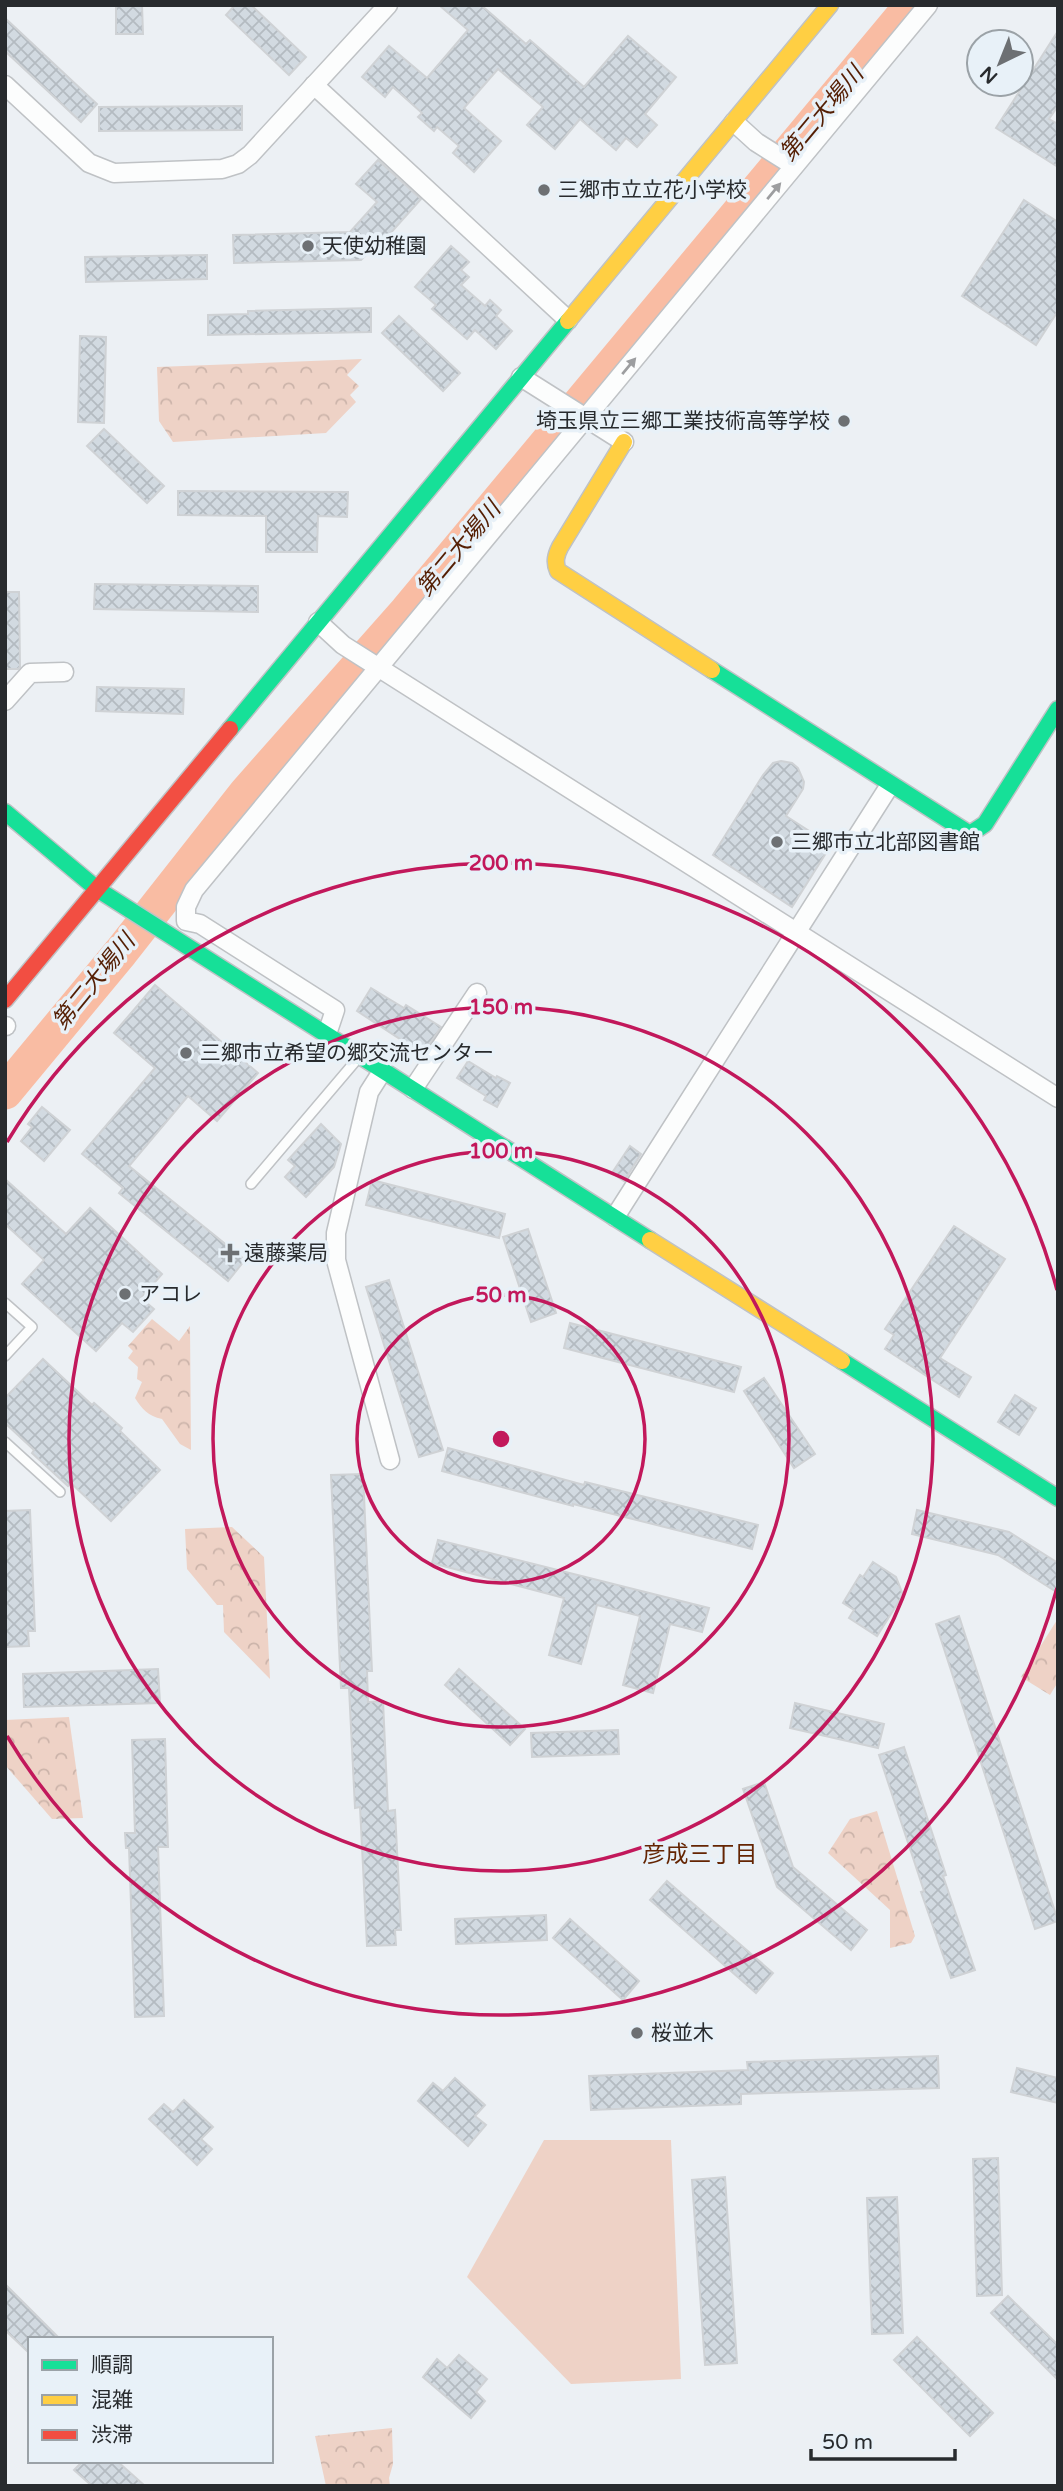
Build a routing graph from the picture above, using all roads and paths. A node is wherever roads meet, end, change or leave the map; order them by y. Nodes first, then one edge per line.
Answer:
1 (388, 5) edge
2 (830, 5) edge
3 (928, 5) edge
4 (5, 85) edge
5 (314, 85) junction
6 (734, 122) junction
7 (794, 166) junction
8 (568, 320) junction
9 (521, 377) junction
10 (583, 417) junction
11 (624, 442) joint
12 (318, 622) junction
13 (379, 668) junction
14 (64, 671) dead end
15 (5, 701) edge
16 (1057, 713) edge
17 (890, 785) junction
18 (5, 812) edge
19 (97, 889) junction
20 (796, 933) junction
21 (477, 993) dead end
22 (5, 1000) edge
23 (327, 1034) junction
24 (360, 1056) junction
25 (383, 1070) junction
26 (413, 1089) junction
27 (1058, 1098) edge
28 (251, 1184) dead end
29 (615, 1217) junction
30 (5, 1303) edge
31 (5, 1356) edge
32 (5, 1442) edge
33 (390, 1460) dead end
34 (61, 1492) dead end
35 (1058, 1498) edge

1 - 5 street
2 - 6 street
3 - 7 street
4 - 5 street
5 - 8 street
6 - 7 street
6 - 8 street
10 -> 7 street
8 - 9 street
9 - 10 street
9 - 12 street
10 - 11 street
10 - 13 street
11 - 17 street
12 - 13 street
12 - 19 street
13 - 20 street
13 - 23 street
14 - 15 street
16 - 17 street
17 - 20 street
18 - 19 street
19 - 22 street
19 - 23 street
20 - 27 street
20 - 29 street
21 - 26 street
23 - 24 street
24 - 25 street
24 - 28 lane
25 - 26 street
25 - 33 street
26 - 29 street
29 - 35 street
30 - 31 lane
32 - 34 lane

